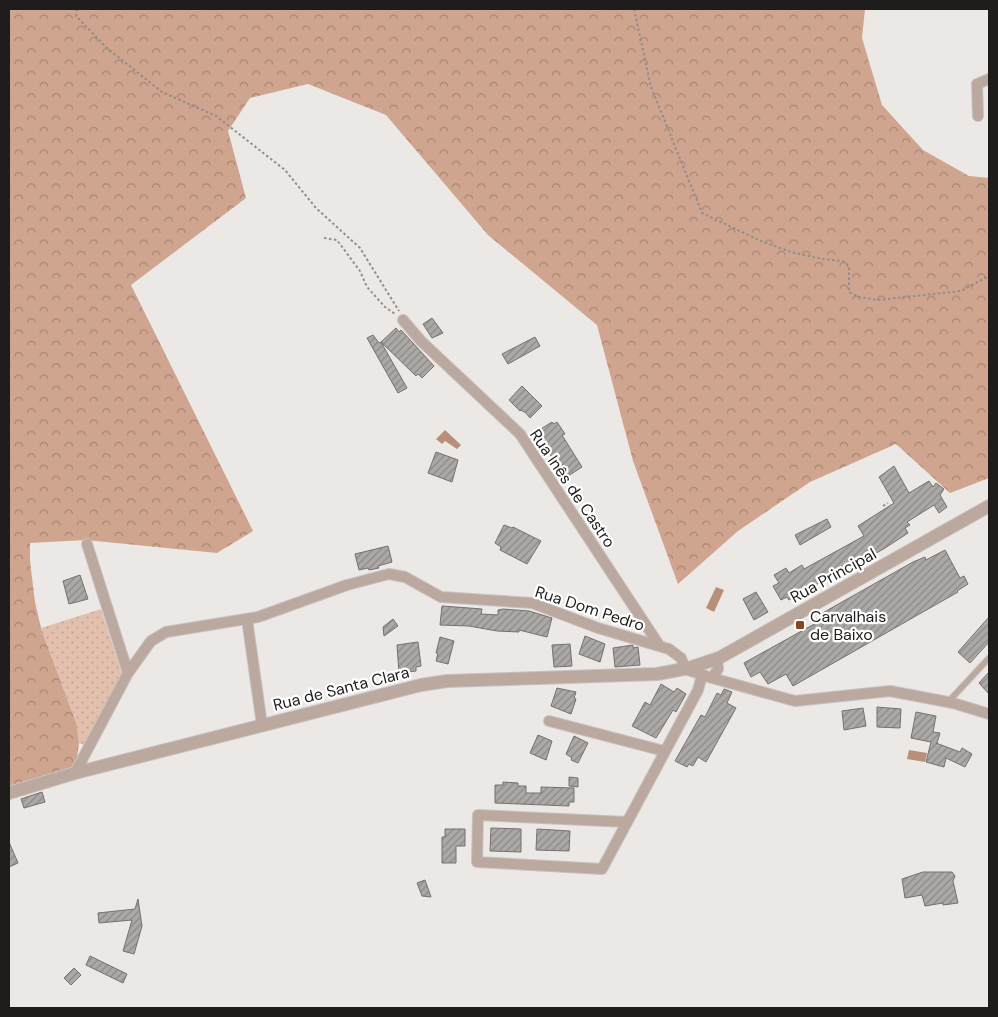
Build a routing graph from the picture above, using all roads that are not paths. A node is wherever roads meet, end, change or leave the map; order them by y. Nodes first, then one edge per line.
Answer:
1 (989, 79) edge
2 (978, 116) dead end
3 (403, 320) road end
4 (989, 506) edge
5 (87, 544) dead end
6 (247, 619) junction
7 (659, 645) junction
8 (717, 658) junction
9 (989, 658) edge
10 (687, 669) junction
11 (128, 672) junction
12 (707, 677) junction
13 (948, 702) junction
14 (989, 714) edge
15 (549, 721) dead end
16 (262, 725) junction
17 (664, 751) junction
18 (75, 773) junction
19 (9, 793) edge
20 (627, 822) junction

1 - 2 street
3 - 7 street, Rua Inês de Castro
4 - 8 street, Rua Principal
5 - 11 street
6 - 7 street, Rua Dom Pedro
6 - 11 street, Rua Dom Pedro
6 - 16 street
7 - 10 street, Rua Dom Pedro
8 - 10 street, Rua Principal
8 - 12 street
9 - 13 lane
10 - 12 street
10 - 16 street, Rua de Santa Clara
11 - 18 street, Rua Dom Pedro
12 - 13 street
12 - 17 street
13 - 14 street
15 - 17 street
16 - 18 street, Rua de Santa Clara
17 - 20 street
18 - 19 street, Rua de Santa Clara
20 - 20 street

